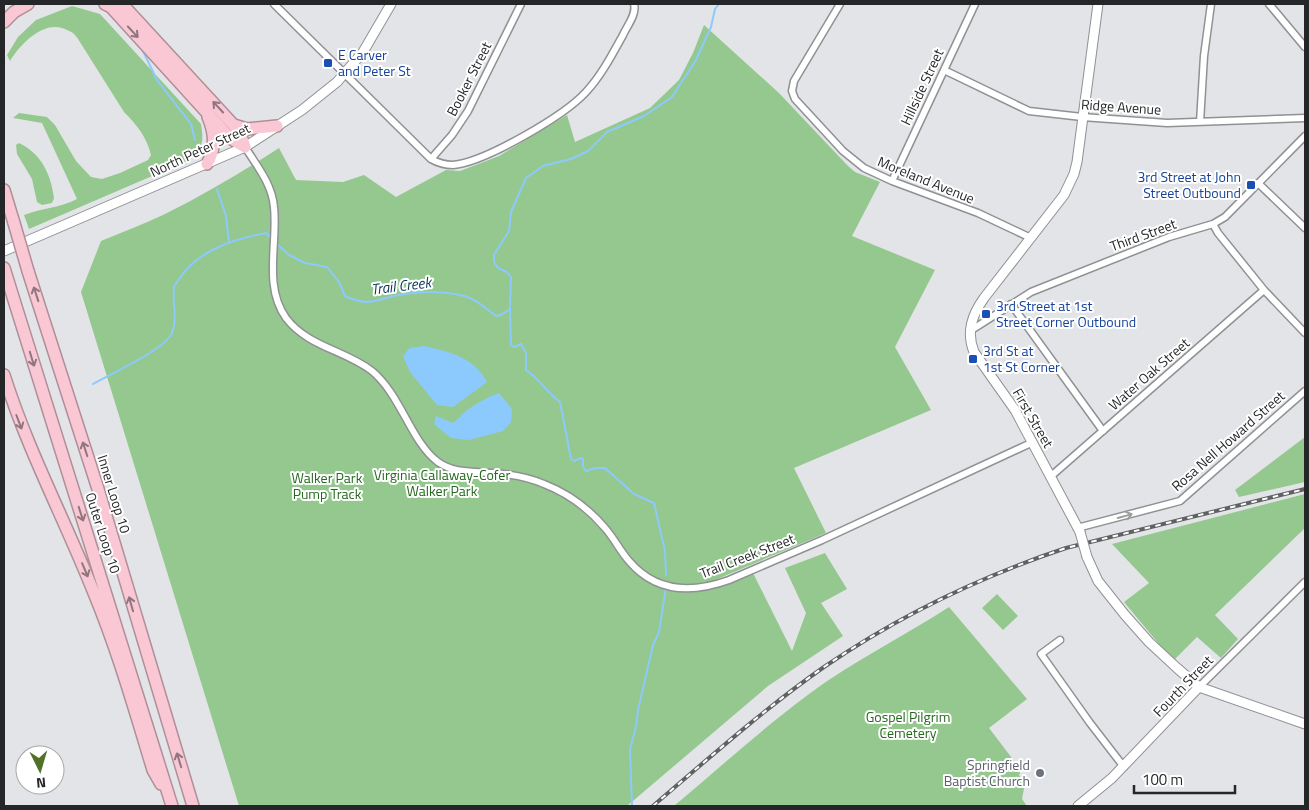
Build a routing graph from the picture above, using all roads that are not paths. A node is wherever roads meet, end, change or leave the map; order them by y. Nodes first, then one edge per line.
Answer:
1 (28, 4) edge
2 (105, 4) edge
3 (122, 4) edge
4 (274, 4) edge
5 (391, 4) edge
6 (521, 4) edge
7 (840, 4) edge
8 (975, 4) edge
9 (1098, 4) edge
10 (1211, 4) edge
11 (1280, 4) edge
12 (635, 5) edge
13 (1271, 6) edge
14 (4, 22) edge
15 (1305, 47) edge
16 (944, 70) junction
17 (345, 74) junction
18 (206, 111) junction
19 (1082, 118) junction
20 (1305, 118) edge
21 (1200, 122) junction
22 (234, 125) junction
23 (278, 126) junction
24 (1305, 136) edge
25 (246, 147) junction
26 (431, 160) junction
27 (207, 164) junction
28 (892, 180) junction
29 (1258, 183) junction
30 (4, 190) edge
31 (1213, 224) junction
32 (1305, 228) edge
33 (1031, 238) junction
34 (4, 251) edge
35 (6, 274) edge
36 (1264, 290) junction
37 (1011, 304) junction
38 (970, 331) junction
39 (1305, 333) edge
40 (4, 376) edge
41 (1305, 391) edge
42 (1103, 431) junction
43 (1032, 443) junction
44 (1050, 477) junction
45 (1079, 530) junction
46 (1305, 582) edge
47 (1060, 640) dead end
48 (1199, 687) junction
49 (1305, 724) edge
50 (1124, 767) junction
51 (172, 803) edge
52 (193, 806) edge
53 (1078, 806) edge

1 - 14 highway
2 -> 18 highway
22 -> 3 highway
4 - 17 street
5 - 17 street, North Peter Street
6 - 26 street, Booker Street
7 - 28 street, Moreland Avenue
8 - 16 street, Hillside Street
9 - 19 street
10 - 21 street
11 - 13 street
12 - 26 street
13 - 15 street
16 - 19 street, Ridge Avenue
16 - 28 street, Hillside Street
17 - 23 street, North Peter Street
17 - 26 street
18 - 25 highway
18 - 27 highway
19 - 21 street, Ridge Avenue
19 - 33 street
20 - 21 street, Ridge Avenue
22 - 23 highway
22 - 25 highway
23 - 25 street, North Peter Street
24 - 29 street, Third Street
25 - 27 street, North Peter Street
25 - 43 street, Trail Creek Street
27 - 34 street, North Peter Street
28 - 33 street, Moreland Avenue
29 - 31 street, Third Street
29 - 32 street
52 -> 30 highway, Inner Loop 10, bridge
31 - 36 street
31 - 37 street, Third Street
33 - 38 street
35 -> 51 highway, Outer Loop 10
36 - 39 street
36 - 42 street, Water Oak Street
37 - 38 street, Third Street
37 - 42 street
38 - 43 street, First Street
40 -> 51 highway
45 -> 41 street, Rosa Nell Howard Street
42 - 44 street, Water Oak Street
43 - 44 street, First Street
44 - 45 street, First Street
45 - 48 street, First Street, bridge
46 - 48 street, Fourth Street
47 - 50 street
48 - 49 street
48 - 50 street, Fourth Street
50 - 53 street, Fourth Street

